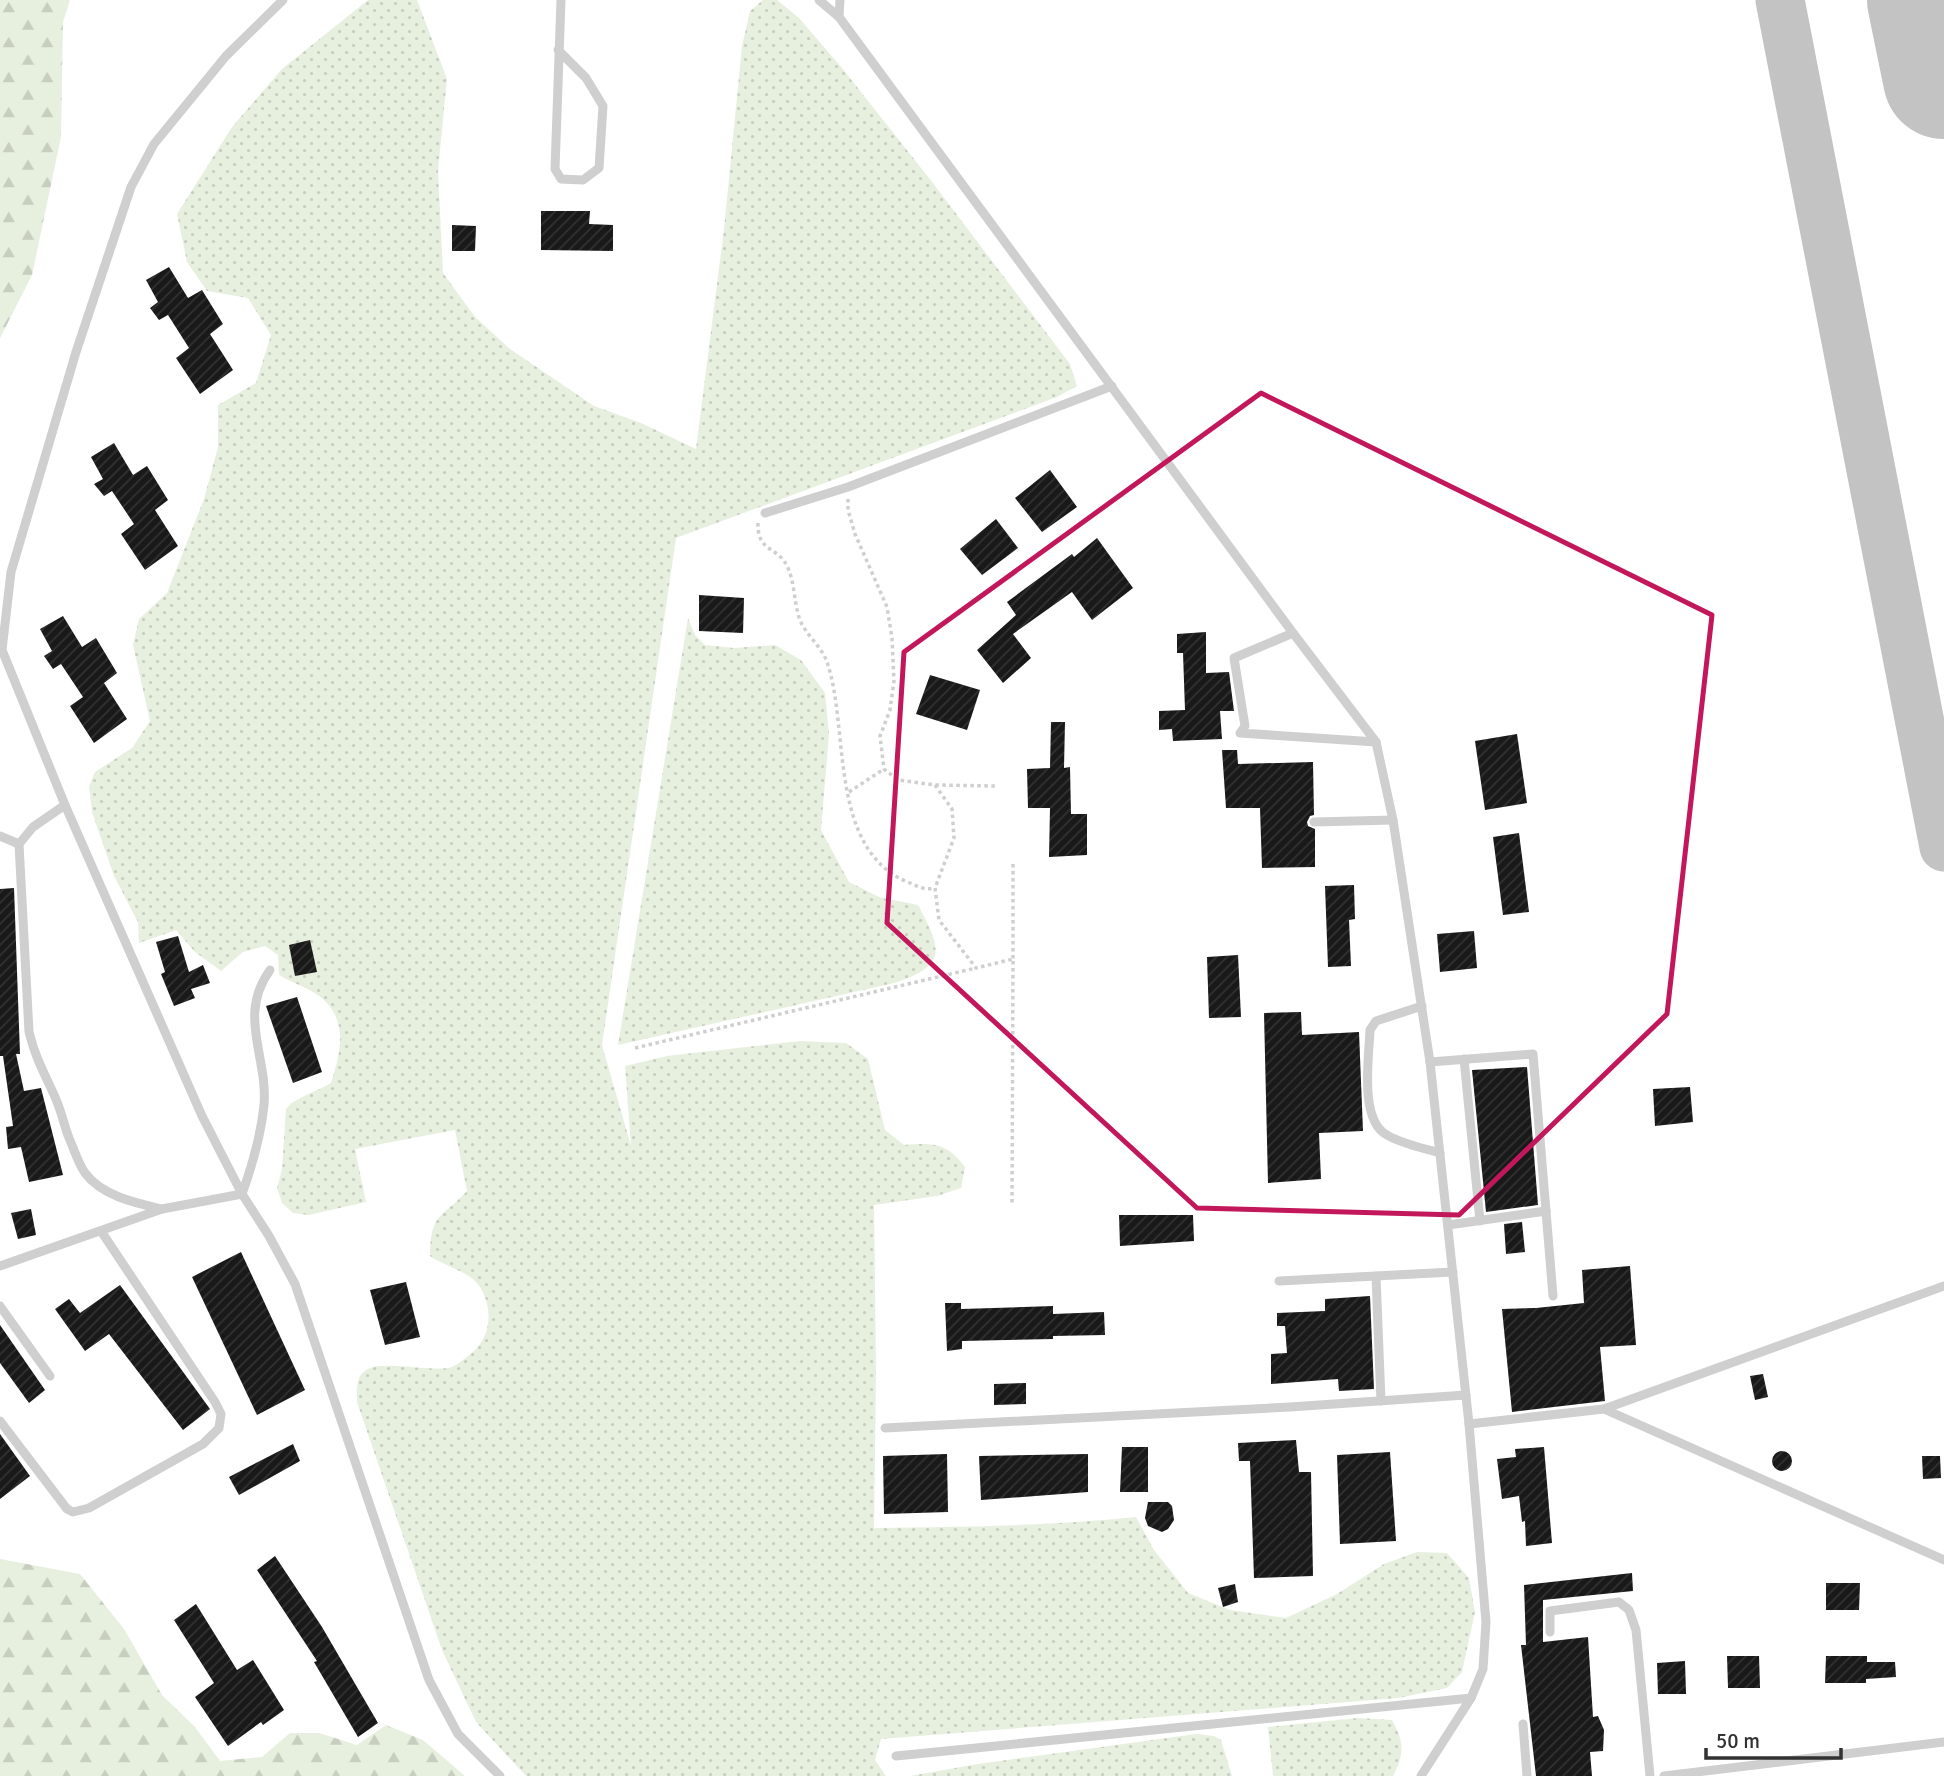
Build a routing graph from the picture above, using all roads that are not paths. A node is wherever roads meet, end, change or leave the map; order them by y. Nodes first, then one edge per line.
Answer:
1 (283, 0) edge
2 (561, 0) edge
3 (819, 0) edge
4 (840, 0) edge
5 (839, 17) junction
6 (558, 50) junction
7 (1112, 386) junction
8 (765, 513) road end
9 (1293, 633) junction
10 (1376, 742) junction
11 (65, 805) junction
12 (1393, 820) junction
13 (1314, 822) dead end
14 (0, 836) edge
15 (19, 844) junction
16 (270, 970) dead end
17 (1422, 1006) junction
18 (1464, 1059) junction
19 (1430, 1062) junction
20 (1440, 1153) junction
21 (242, 1194) junction
22 (162, 1209) junction
23 (1546, 1211) junction
24 (1480, 1221) junction
25 (1448, 1225) junction
26 (101, 1231) junction
27 (0, 1266) edge
28 (1453, 1272) junction
29 (1376, 1276) junction
30 (1279, 1282) dead end
31 (1944, 1286) edge
32 (1553, 1296) dead end
33 (0, 1306) edge
34 (50, 1376) dead end
35 (1466, 1395) junction
36 (1381, 1401) junction
37 (1604, 1409) junction
38 (0, 1421) edge
39 (1469, 1424) junction
40 (885, 1428) dead end
41 (1944, 1560) edge
42 (1550, 1632) dead end
43 (1471, 1698) junction
44 (1523, 1724) dead end
45 (1944, 1742) edge
46 (896, 1756) dead end
47 (500, 1776) edge
48 (1421, 1776) edge
49 (1527, 1776) edge
50 (1650, 1776) edge
51 (1664, 1776) edge

1 - 11 lane
2 - 6 lane
3 - 5 lane
4 - 5 lane
5 - 7 lane
6 - 6 lane
7 - 8 lane
7 - 9 lane
9 - 10 lane
9 - 10 lane
10 - 12 lane
11 - 15 lane
11 - 21 lane
12 - 13 lane
12 - 17 lane
14 - 15 lane
15 - 22 lane
16 - 21 lane
17 - 19 lane
17 - 20 lane
18 - 19 lane
18 - 23 lane
18 - 24 lane
19 - 20 lane
20 - 25 lane
21 - 22 lane
21 - 47 lane
22 - 26 lane
23 - 24 lane
23 - 32 lane
24 - 25 lane
25 - 28 lane
26 - 27 lane
26 - 38 lane
28 - 29 lane
28 - 35 lane
29 - 30 lane
29 - 36 lane
31 - 37 lane
33 - 34 lane
35 - 36 lane
35 - 39 lane
36 - 40 lane
37 - 39 lane
37 - 41 lane
39 - 43 lane
42 - 50 lane
43 - 46 lane
43 - 48 lane
44 - 49 lane
45 - 51 lane

